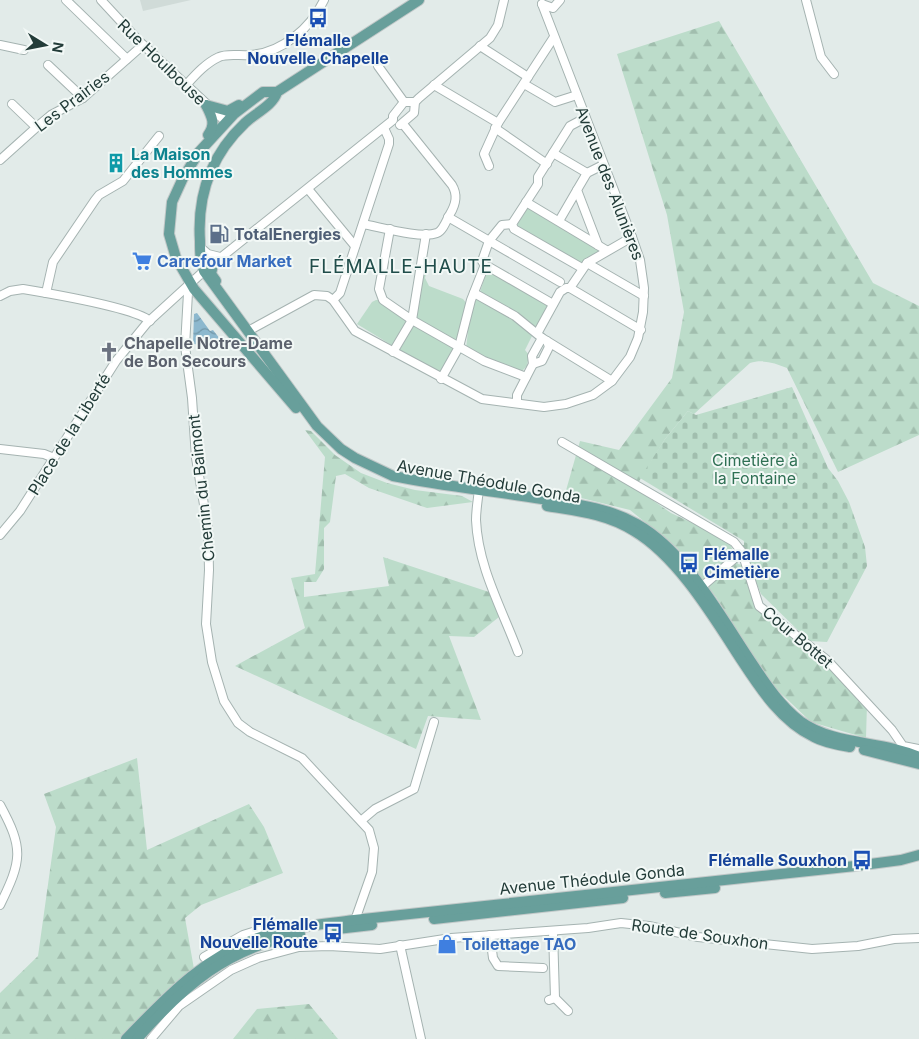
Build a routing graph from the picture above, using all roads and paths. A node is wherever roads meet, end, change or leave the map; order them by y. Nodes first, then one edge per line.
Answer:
1 (66, 0) edge
2 (101, 0) edge
3 (324, 0) edge
4 (419, 0) edge
5 (504, 0) edge
6 (806, 0) edge
7 (541, 2) edge
8 (558, 3) edge
9 (549, 20) junction
10 (554, 37) junction
11 (0, 45) edge
12 (143, 45) junction
13 (480, 46) junction
14 (24, 50) dead end
15 (127, 59) junction
16 (48, 65) dead end
17 (378, 66) dead end
18 (834, 74) dead end
19 (526, 81) junction
20 (187, 84) junction
21 (434, 85) junction
22 (278, 92) junction
23 (258, 96) junction
24 (576, 96) junction
25 (83, 98) junction
26 (404, 102) junction
27 (415, 102) junction
28 (12, 104) dead end
29 (206, 105) junction
30 (584, 118) junction
31 (394, 120) junction
32 (225, 121) junction
33 (403, 124) junction
34 (243, 125) junction
35 (496, 126) junction
36 (36, 127) junction
37 (384, 128) junction
38 (159, 136) dead end
39 (223, 148) junction
40 (0, 151) edge
41 (9, 152) junction
42 (553, 153) junction
43 (0, 160) edge
44 (192, 164) junction
45 (547, 164) junction
46 (603, 165) junction
47 (489, 166) dead end
48 (587, 173) junction
49 (308, 189) junction
50 (577, 190) junction
51 (526, 202) junction
52 (448, 217) junction
53 (558, 221) junction
54 (362, 224) junction
55 (512, 224) junction
56 (390, 229) junction
57 (426, 234) junction
58 (632, 237) junction
59 (489, 241) junction
60 (598, 245) junction
61 (355, 246) junction
62 (200, 248) junction
63 (606, 250) junction
64 (224, 258) junction
65 (213, 265) junction
66 (585, 265) junction
67 (485, 266) junction
68 (204, 271) junction
69 (560, 282) dead end
70 (189, 286) junction
71 (570, 288) junction
72 (476, 290) junction
73 (46, 293) junction
74 (0, 296) edge
75 (644, 296) junction
76 (200, 298) junction
77 (333, 300) junction
78 (187, 302) junction
79 (553, 304) junction
80 (412, 320) junction
81 (150, 321) junction
82 (250, 330) junction
83 (641, 330) junction
84 (542, 337) junction
85 (459, 348) junction
86 (393, 352) junction
87 (526, 377) junction
88 (441, 379) junction
89 (612, 381) junction
90 (299, 402) junction
91 (517, 403) junction
92 (562, 442) dead end
93 (0, 449) edge
94 (54, 458) junction
95 (478, 492) junction
96 (0, 535) edge
97 (742, 552) junction
98 (697, 590) junction
99 (518, 652) dead end
100 (434, 722) dead end
101 (919, 749) edge
102 (919, 757) edge
103 (919, 764) edge
104 (0, 805) edge
105 (362, 820) junction
106 (919, 855) edge
107 (919, 860) edge
108 (0, 905) edge
109 (354, 923) junction
110 (553, 931) junction
111 (490, 935) junction
112 (269, 938) junction
113 (919, 938) edge
114 (400, 945) junction
115 (204, 957) dead end
116 (543, 968) dead end
117 (568, 1011) dead end
118 (166, 1020) junction
119 (148, 1027) junction
120 (126, 1039) edge
121 (137, 1039) edge
122 (152, 1039) edge
123 (421, 1039) edge

1 - 15 street, Rue Houlbouse
2 - 12 street, Rue Houlbouse
3 - 20 street
4 - 22 main road, Avenue Théodule Gonda
5 - 13 street
6 - 18 street
7 - 8 street, Avenue des Alunières
7 - 9 street, Avenue des Alunières
8 - 9 street, Avenue des Alunières
9 - 10 street, Avenue des Alunières
10 - 19 street
10 - 24 street, Avenue des Alunières
11 - 14 street
12 - 15 street, Les Prairies
12 - 20 street, Rue Houlbouse
13 - 19 street
13 - 21 street
15 - 25 street, Les Prairies
16 - 25 street
17 - 26 street
19 - 24 street
19 - 35 street
20 - 29 street, Rue Houlbouse
21 - 27 street
21 - 35 street
22 - 23 main road, Avenue Théodule Gonda
22 - 34 main road, Avenue Théodule Gonda
23 - 29 main road
23 - 32 main road, Avenue Théodule Gonda
24 - 30 street, Avenue des Alunières
25 - 36 street, Les Prairies
26 - 27 street
26 - 31 street
27 - 33 street
28 - 36 street
29 - 32 street, Rue Houlbouse
29 - 44 main road
30 - 42 street
30 - 46 street, Avenue des Alunières
31 - 33 street
31 - 37 street, Place de la Liberté
32 - 34 main road
32 - 39 main road
32 - 44 main road, Avenue Théodule Gonda
33 - 52 street
34 - 39 main road, Avenue Théodule Gonda
35 - 45 street
35 - 47 street
36 - 41 street, Les Prairies
37 - 49 street, Place de la Liberté
37 - 54 street
38 - 73 street
39 - 62 main road, Avenue Théodule Gonda
40 - 41 street
41 - 43 street, Les Prairies
42 - 45 street
42 - 48 street
44 - 70 main road, Avenue Théodule Gonda
45 - 51 street
46 - 48 street
46 - 58 street, Avenue des Alunières
48 - 50 street
49 - 61 street
49 - 64 street, Place de la Liberté
50 - 53 street
50 - 60 street
51 - 53 street
51 - 55 street
52 - 57 street
52 - 59 street
53 - 60 street
54 - 56 street
54 - 61 street
55 - 59 street
55 - 66 street
56 - 57 street
56 - 80 street
57 - 80 street
58 - 63 street
58 - 75 street, Avenue des Alunières
59 - 67 street
59 - 69 street
60 - 63 street
61 - 77 street
62 - 64 street
62 - 68 main road, Avenue Théodule Gonda
63 - 66 street
64 - 65 street, Place de la Liberté
65 - 68 street, Place de la Liberté
65 - 82 main road, Avenue Théodule Gonda
66 - 71 street
66 - 75 street
67 - 72 street
67 - 79 street
68 - 70 street, Place de la Liberté
68 - 90 main road, Avenue Théodule Gonda
70 - 76 main road, Avenue Théodule Gonda
70 - 78 street, Chemin du Baimont
70 - 81 street, Place de la Liberté
71 - 79 street
71 - 83 street
72 - 84 street
72 - 85 street
73 - 74 street
73 - 81 street
75 - 83 street, Avenue des Alunières
76 - 78 street
76 - 95 main road, Avenue Théodule Gonda
77 - 82 street
77 - 86 street, Avenue des Alunières
78 - 105 street, Chemin du Baimont
79 - 84 street
80 - 85 street
80 - 86 street
81 - 94 street, Place de la Liberté
82 - 90 main road, Avenue Théodule Gonda
83 - 89 street, Avenue des Alunières
84 - 87 street
84 - 89 street
85 - 87 street
85 - 88 street
86 - 88 street, Avenue des Alunières
87 - 91 street
88 - 91 street, Avenue des Alunières
89 - 91 street, Avenue des Alunières
90 - 95 main road, Avenue Théodule Gonda
92 - 97 street
93 - 94 street
94 - 96 street, Place de la Liberté
95 - 98 main road, Avenue Théodule Gonda
95 - 99 street
97 - 98 street
97 - 101 street, Cour Bottet
98 - 102 main road, Avenue Théodule Gonda
98 - 103 main road, Avenue Théodule Gonda
100 - 105 street
104 - 108 street
105 - 109 street, Chemin du Baimont
106 - 109 main road, Avenue Théodule Gonda
107 - 109 main road, Avenue Théodule Gonda
109 - 112 main road, Avenue Théodule Gonda
110 - 111 street, Route de Souxhon
110 - 113 street, Route de Souxhon
110 - 117 street
111 - 114 street, Route de Souxhon
111 - 116 street
112 - 115 street, Avenue Théodule Gonda
112 - 119 main road, Avenue Théodule Gonda
112 - 120 main road, Avenue Théodule Gonda
114 - 118 street, Route de Souxhon
114 - 123 street
118 - 119 street
118 - 122 street, Route de Souxhon
119 - 121 main road, Avenue Théodule Gonda

